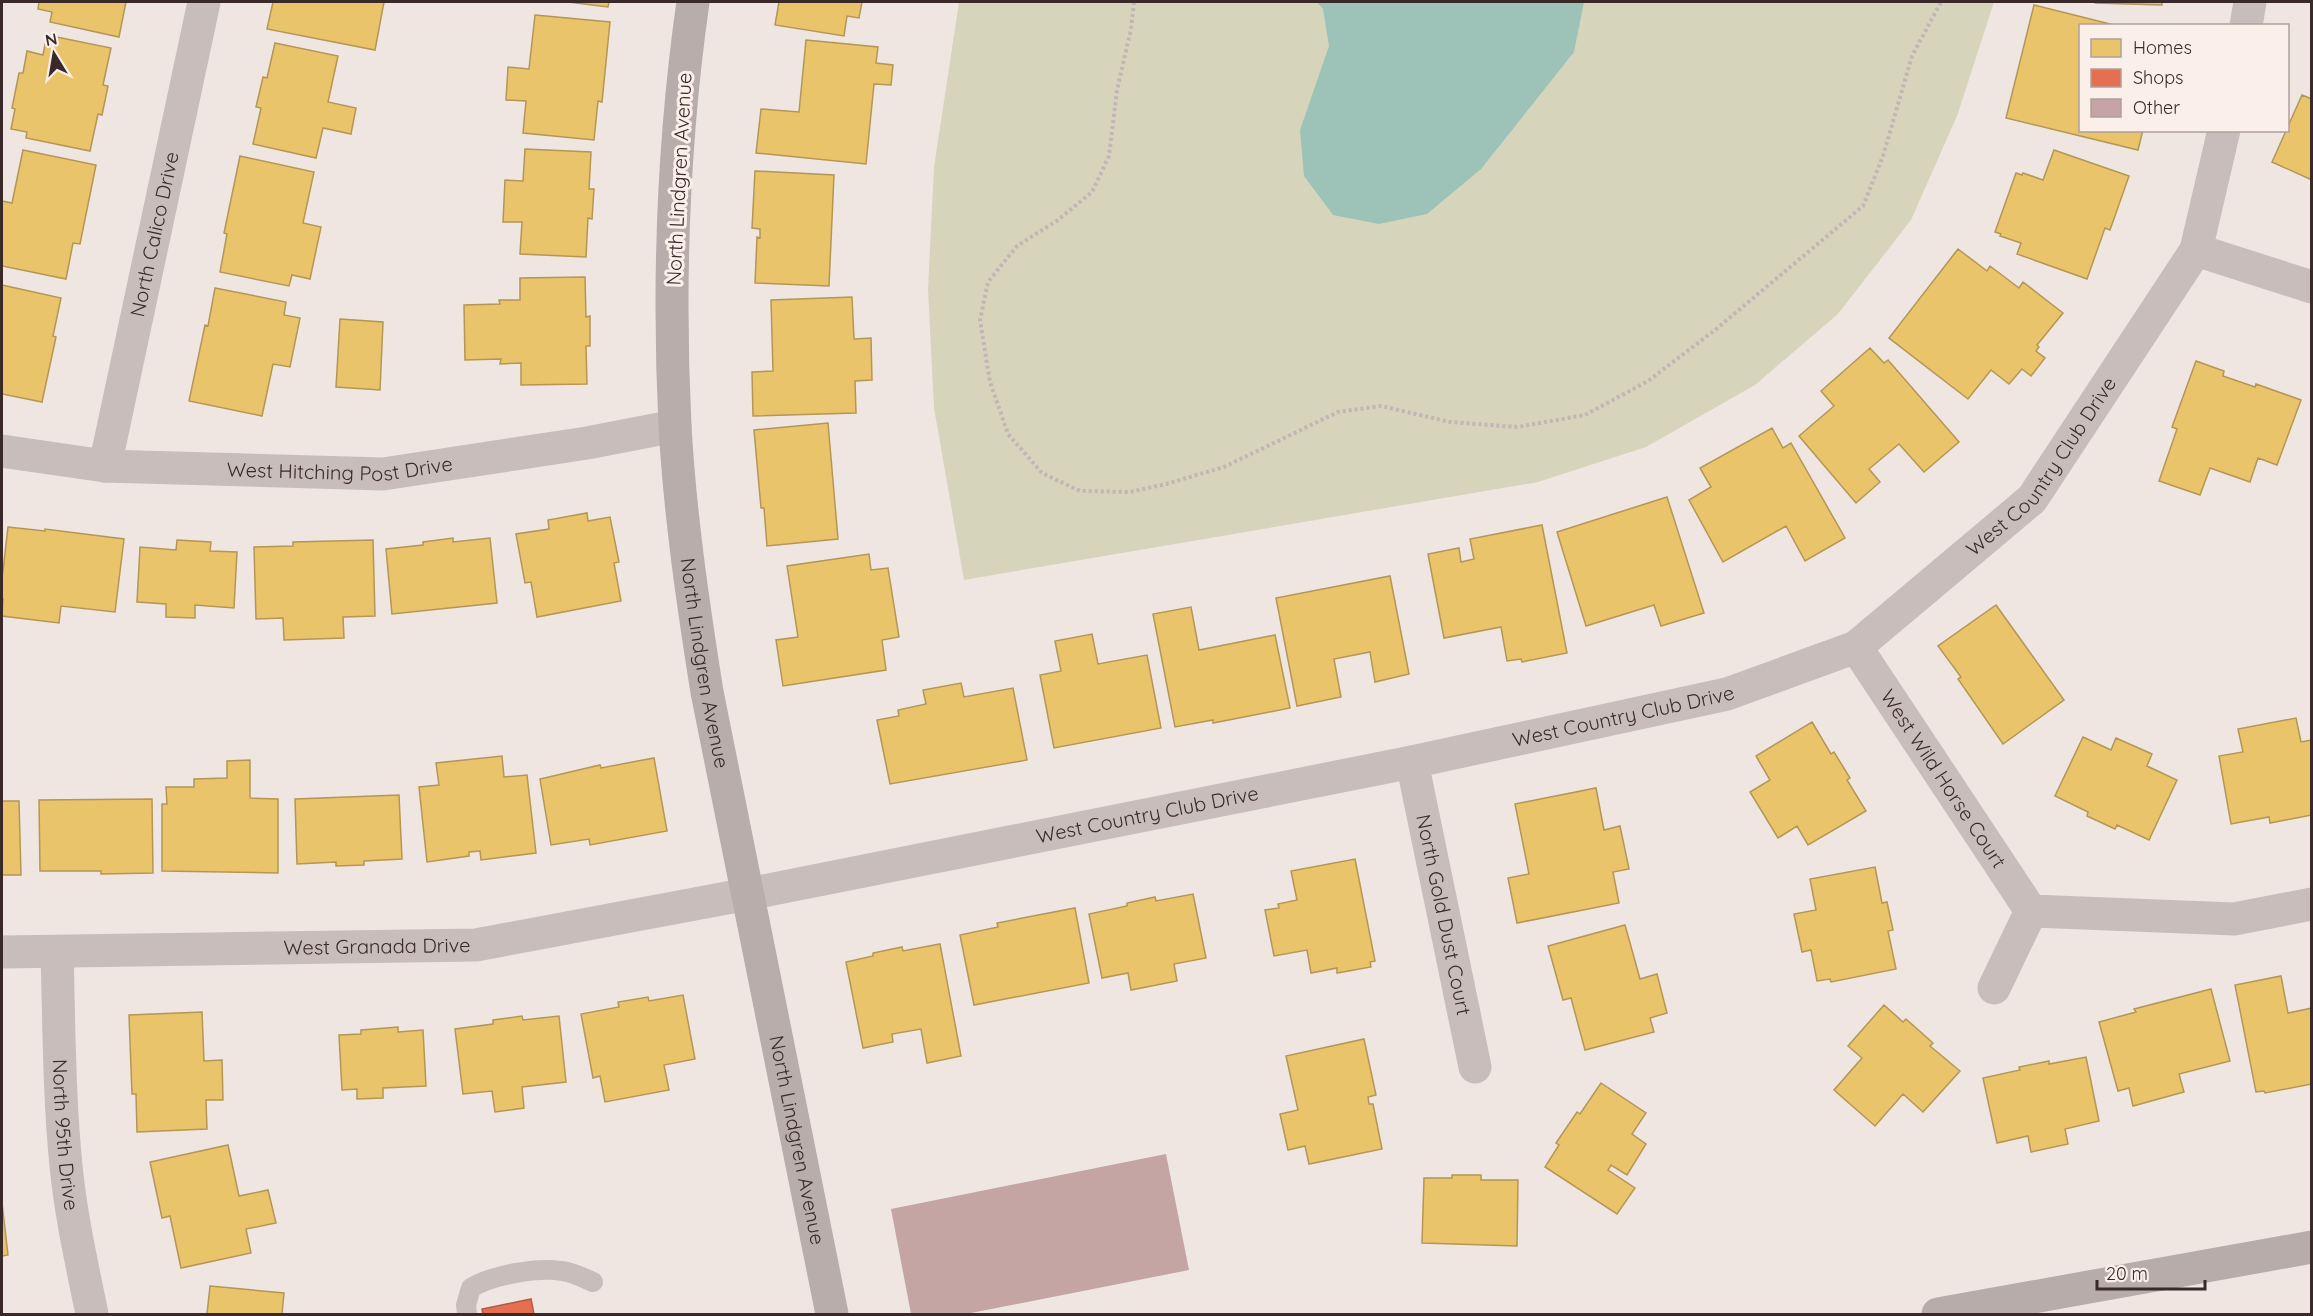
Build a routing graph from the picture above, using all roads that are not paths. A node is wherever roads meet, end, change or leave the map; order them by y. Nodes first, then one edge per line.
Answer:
1 (204, 2) edge
2 (693, 2) edge
3 (2250, 2) edge
4 (2246, 24) edge
5 (2224, 132) edge
6 (2196, 250) junction
7 (2312, 287) edge
8 (675, 426) junction
9 (2, 451) edge
10 (105, 466) junction
11 (1856, 646) junction
12 (1412, 762) junction
13 (748, 894) junction
14 (2312, 904) edge
15 (2031, 911) junction
16 (2, 952) edge
17 (57, 952) junction
18 (1994, 988) dead end
19 (1475, 1067) dead end
20 (2312, 1247) edge
21 (593, 1282) dead end
22 (92, 1314) edge
23 (468, 1314) edge
24 (832, 1314) edge
25 (1938, 1314) edge

1 - 10 street, North Calico Drive
2 - 8 street, North Lindgren Avenue
3 - 4 street
5 - 6 street, West Country Club Drive
6 - 7 street
6 - 11 street, West Country Club Drive
8 - 10 street, West Hitching Post Drive
8 - 13 street, North Lindgren Avenue
9 - 10 street, West Hitching Post Drive
11 - 12 street, West Country Club Drive
11 - 15 street, West Wild Horse Court
12 - 13 street, West Country Club Drive
12 - 19 street, North Gold Dust Court
13 - 17 street, West Granada Drive
13 - 24 street, North Lindgren Avenue
14 - 15 street
15 - 18 street
16 - 17 street, West Granada Drive
17 - 22 street, North 95th Drive
20 - 25 main road
21 - 23 lane

